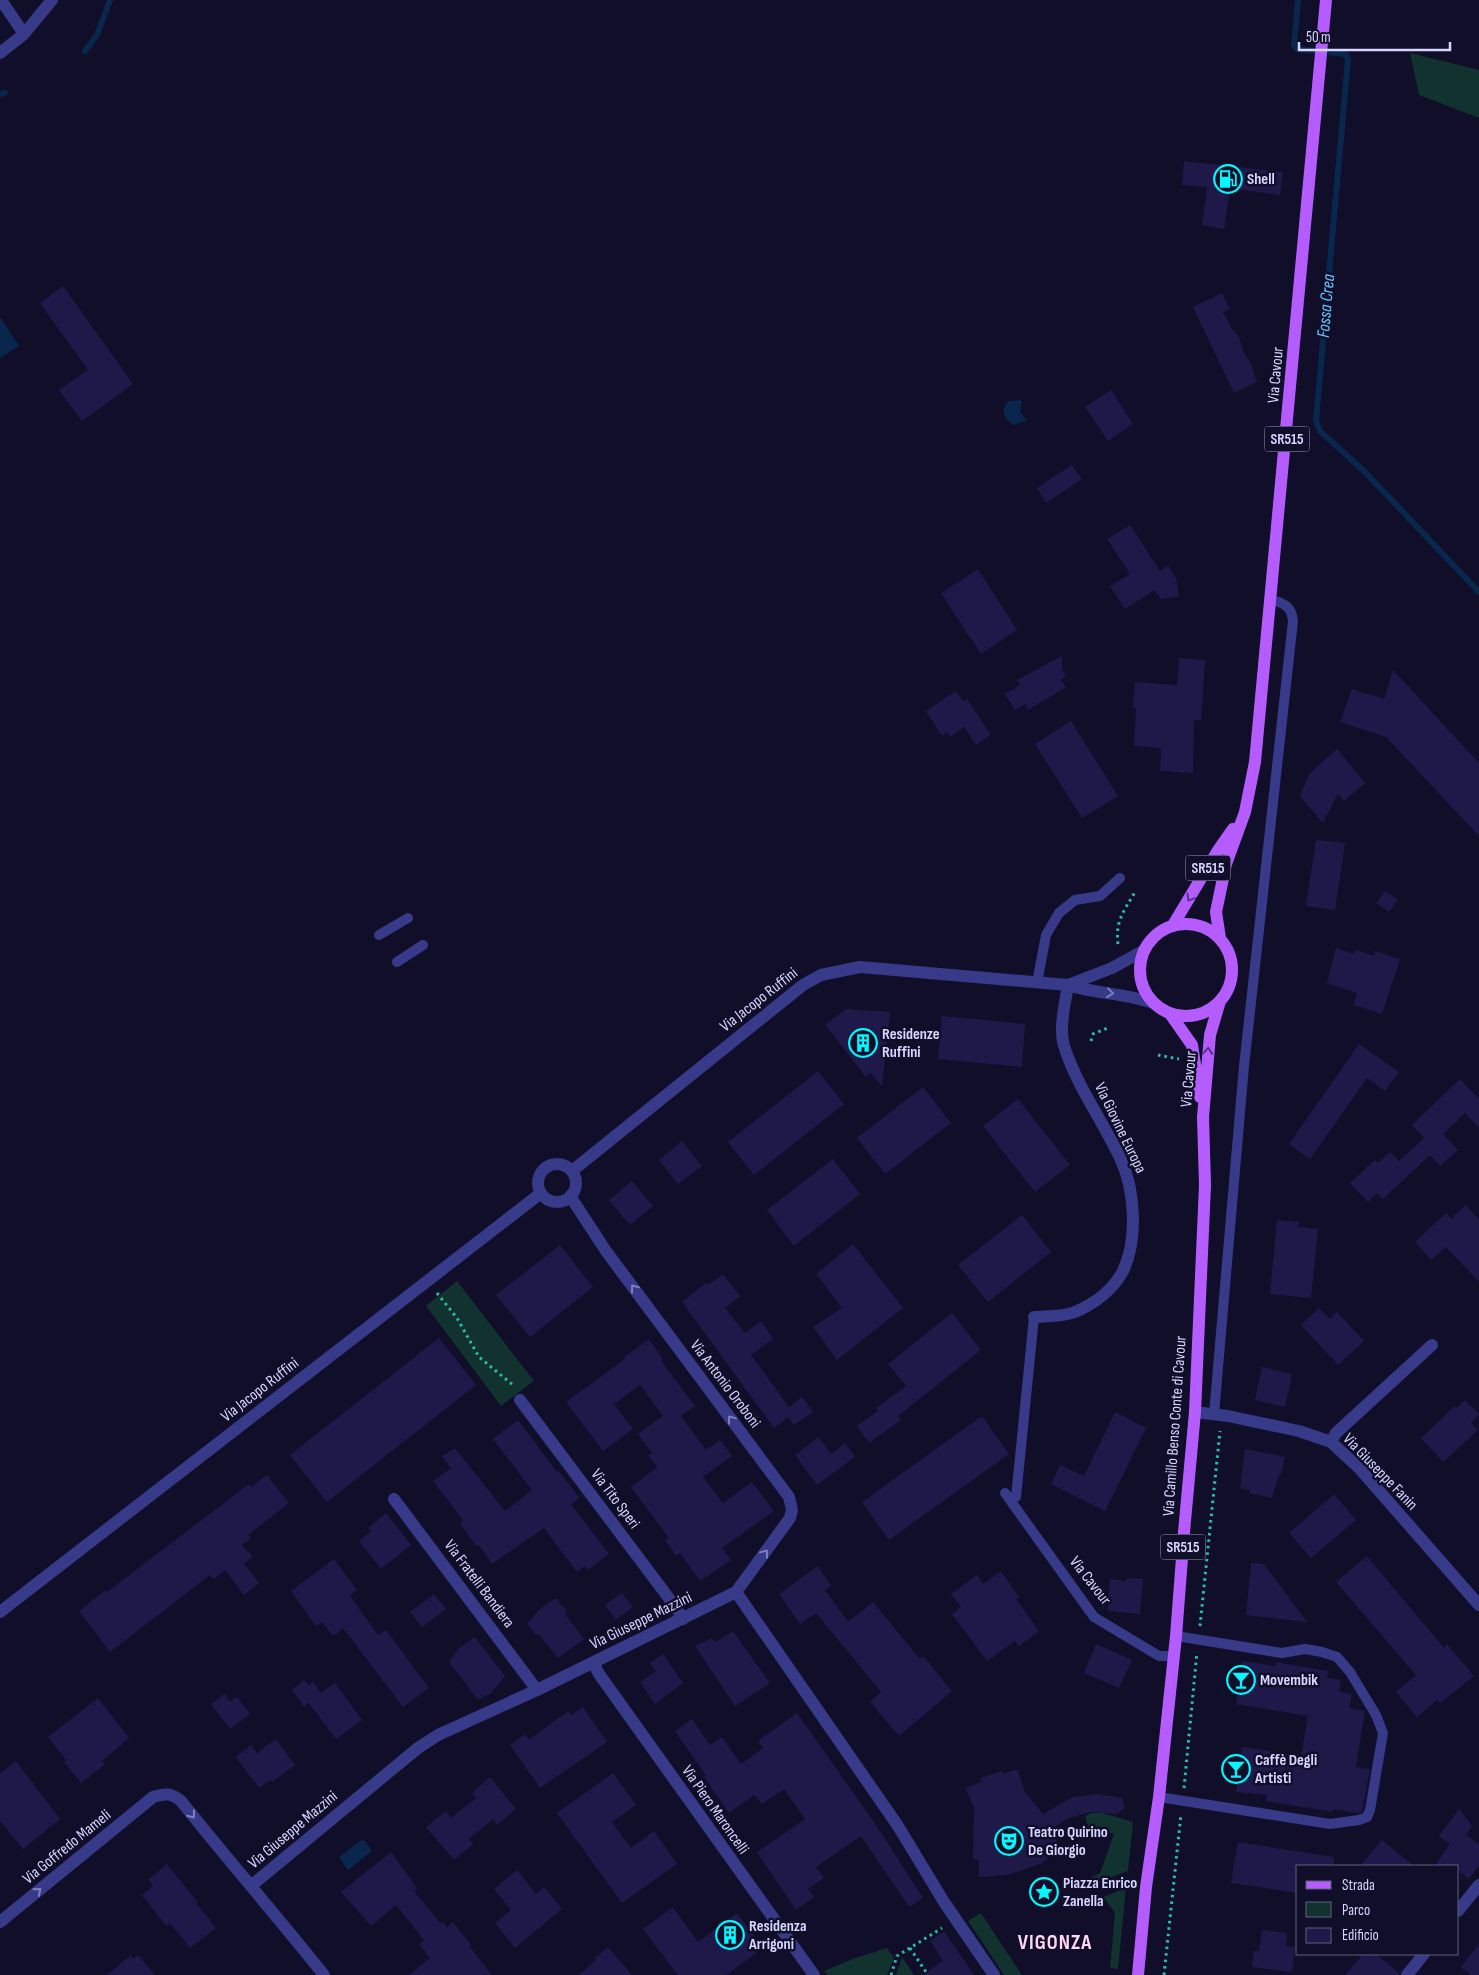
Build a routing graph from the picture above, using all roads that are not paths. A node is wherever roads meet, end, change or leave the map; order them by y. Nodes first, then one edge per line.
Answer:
1 (0, 0) edge
2 (52, 0) edge
3 (1326, 0) edge
4 (24, 34) junction
5 (0, 53) edge
6 (1272, 600) junction
7 (1244, 812) junction
8 (1120, 878) dead end
9 (408, 918) dead end
10 (1174, 925) junction
11 (379, 935) dead end
12 (1220, 938) junction
13 (423, 945) dead end
14 (1143, 951) junction
15 (397, 962) dead end
16 (1037, 983) junction
17 (1068, 985) junction
18 (1220, 1001) junction
19 (1153, 1003) junction
20 (1171, 1014) junction
21 (1203, 1117) junction
22 (572, 1171) junction
23 (541, 1193) junction
24 (570, 1196) junction
25 (1034, 1317) joint
26 (1432, 1345) dead end
27 (520, 1400) road end
28 (1195, 1412) junction
29 (1218, 1414) junction
30 (1330, 1442) junction
31 (1005, 1494) dead end
32 (1016, 1497) dead end
33 (394, 1499) dead end
34 (736, 1592) junction
35 (1479, 1605) edge
36 (0, 1612) edge
37 (683, 1619) junction
38 (1176, 1636) junction
39 (1174, 1656) junction
40 (593, 1662) junction
41 (537, 1690) junction
42 (1160, 1797) junction
43 (252, 1885) junction
44 (1479, 1885) edge
45 (1459, 1910) edge
46 (0, 1922) edge
47 (1423, 1955) edge
48 (324, 1975) edge
49 (814, 1975) edge
50 (994, 1975) edge
51 (1138, 1975) edge
52 (1407, 1975) edge

1 - 4 street
2 - 4 street
3 - 6 main road, Via Cavour / SR515
4 - 5 street
6 - 7 main road, Via Cavour / SR515
6 - 29 lane
7 -> 10 main road, Via Cavour / SR515
7 - 12 main road, Via Cavour / SR515
8 - 16 lane
9 - 11 lane
10 - 12 main road
10 - 14 main road
12 - 18 main road
13 - 15 lane
14 - 17 street, Via Jacopo Ruffini
14 - 19 main road
16 - 17 street, Via Jacopo Ruffini
16 - 22 street, Via Jacopo Ruffini
17 -> 19 street, Via Jacopo Ruffini
17 - 25 street, Via Giovine Europa
18 - 20 main road
21 -> 18 main road, Via Cavour / SR515
19 - 20 main road
20 - 21 main road, Via Cavour / SR515
21 - 28 main road, Via Camillo Benso Conte di Cavour / SR515
22 - 23 street
22 - 24 street
23 - 24 street
23 - 36 street, Via Jacopo Ruffini
34 -> 24 street, Via Antonio Oroboni
25 - 32 lane, Via Giovine Europa
26 - 30 street
27 - 37 street, Via Tito Speri
28 - 29 street, Via Giuseppe Fanin
28 - 38 main road, Via Camillo Benso Conte di Cavour / SR515
29 - 30 street, Via Giuseppe Fanin
30 - 35 street, Via Giuseppe Fanin
31 - 39 lane, Via Cavour
33 - 41 street, Via Fratelli Bandiera
34 - 37 street, Via Giuseppe Mazzini
34 - 50 street
37 - 40 street, Via Giuseppe Mazzini
38 - 39 main road, Via Camillo Benso Conte di Cavour / SR515
38 - 42 lane
39 - 42 main road, Via Camillo Benso Conte di Cavour / SR515
40 - 41 street, Via Giuseppe Mazzini
40 - 49 street, Via Piero Maroncelli
41 - 43 street, Via Giuseppe Mazzini
42 - 51 main road, Via Camillo Benso Conte di Cavour / SR515
46 -> 43 street, Via Goffredo Mameli
43 - 48 street
44 - 45 street
47 - 52 street

